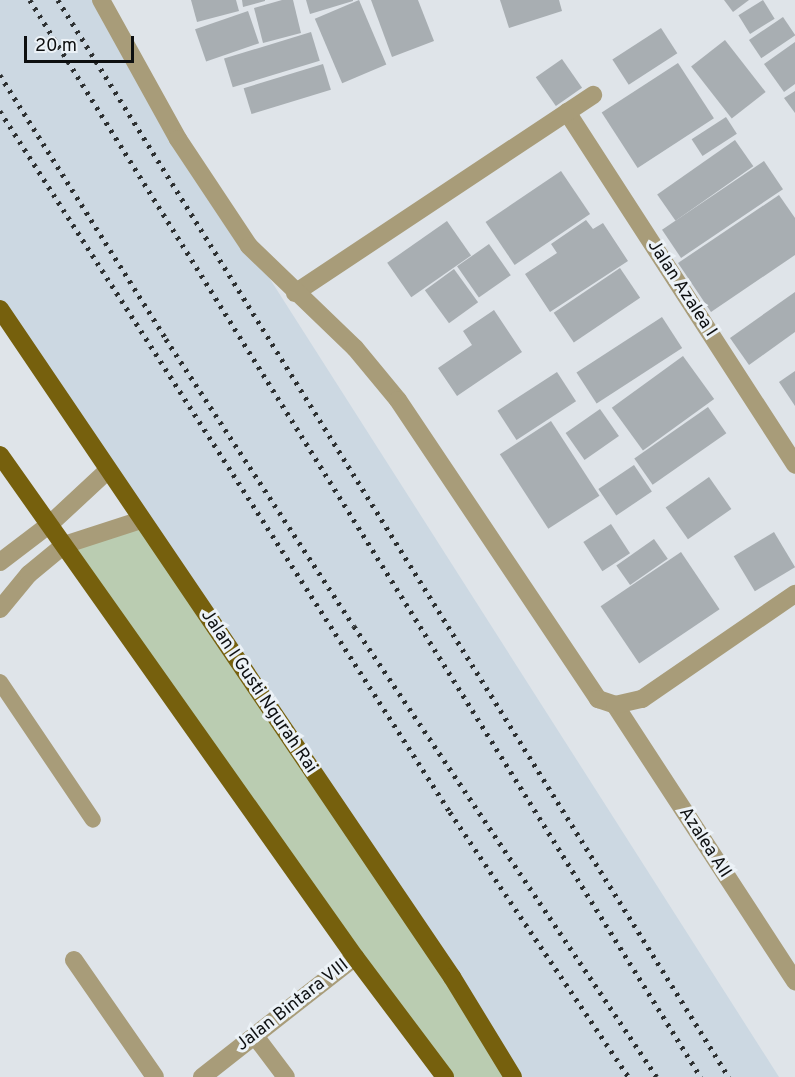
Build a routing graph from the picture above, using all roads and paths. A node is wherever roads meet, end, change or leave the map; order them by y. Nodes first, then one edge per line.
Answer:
1 (101, 0) edge
2 (593, 94) dead end
3 (567, 112) junction
4 (295, 293) junction
5 (0, 309) edge
6 (0, 455) edge
7 (795, 465) edge
8 (108, 471) junction
9 (141, 520) junction
10 (50, 524) junction
11 (64, 545) junction
12 (0, 562) edge
13 (795, 594) edge
14 (0, 609) edge
15 (0, 682) edge
16 (615, 705) junction
17 (93, 820) dead end
18 (355, 957) junction
19 (74, 960) dead end
20 (795, 981) edge
21 (255, 1036) junction
22 (155, 1077) edge
23 (202, 1077) edge
24 (286, 1077) edge
25 (445, 1077) edge
26 (513, 1077) edge

1 - 4 street
2 - 3 street
3 - 4 street
3 - 7 street, Jalan Azalea I
4 - 16 street
5 - 8 main road, Jalan I Gusti Ngurah Rai
6 - 10 main road
8 - 9 main road, Jalan I Gusti Ngurah Rai
8 - 10 street
9 - 11 street
9 - 26 main road, Jalan I Gusti Ngurah Rai
10 - 11 main road
10 - 12 street
11 - 14 street
11 - 18 main road
13 - 16 street
15 - 17 lane
16 - 20 street, Azalea All
18 - 21 street, Jalan Bintara VIII
18 - 25 main road
19 - 22 street
21 - 23 street, Jalan Bintara VIII
21 - 24 street

